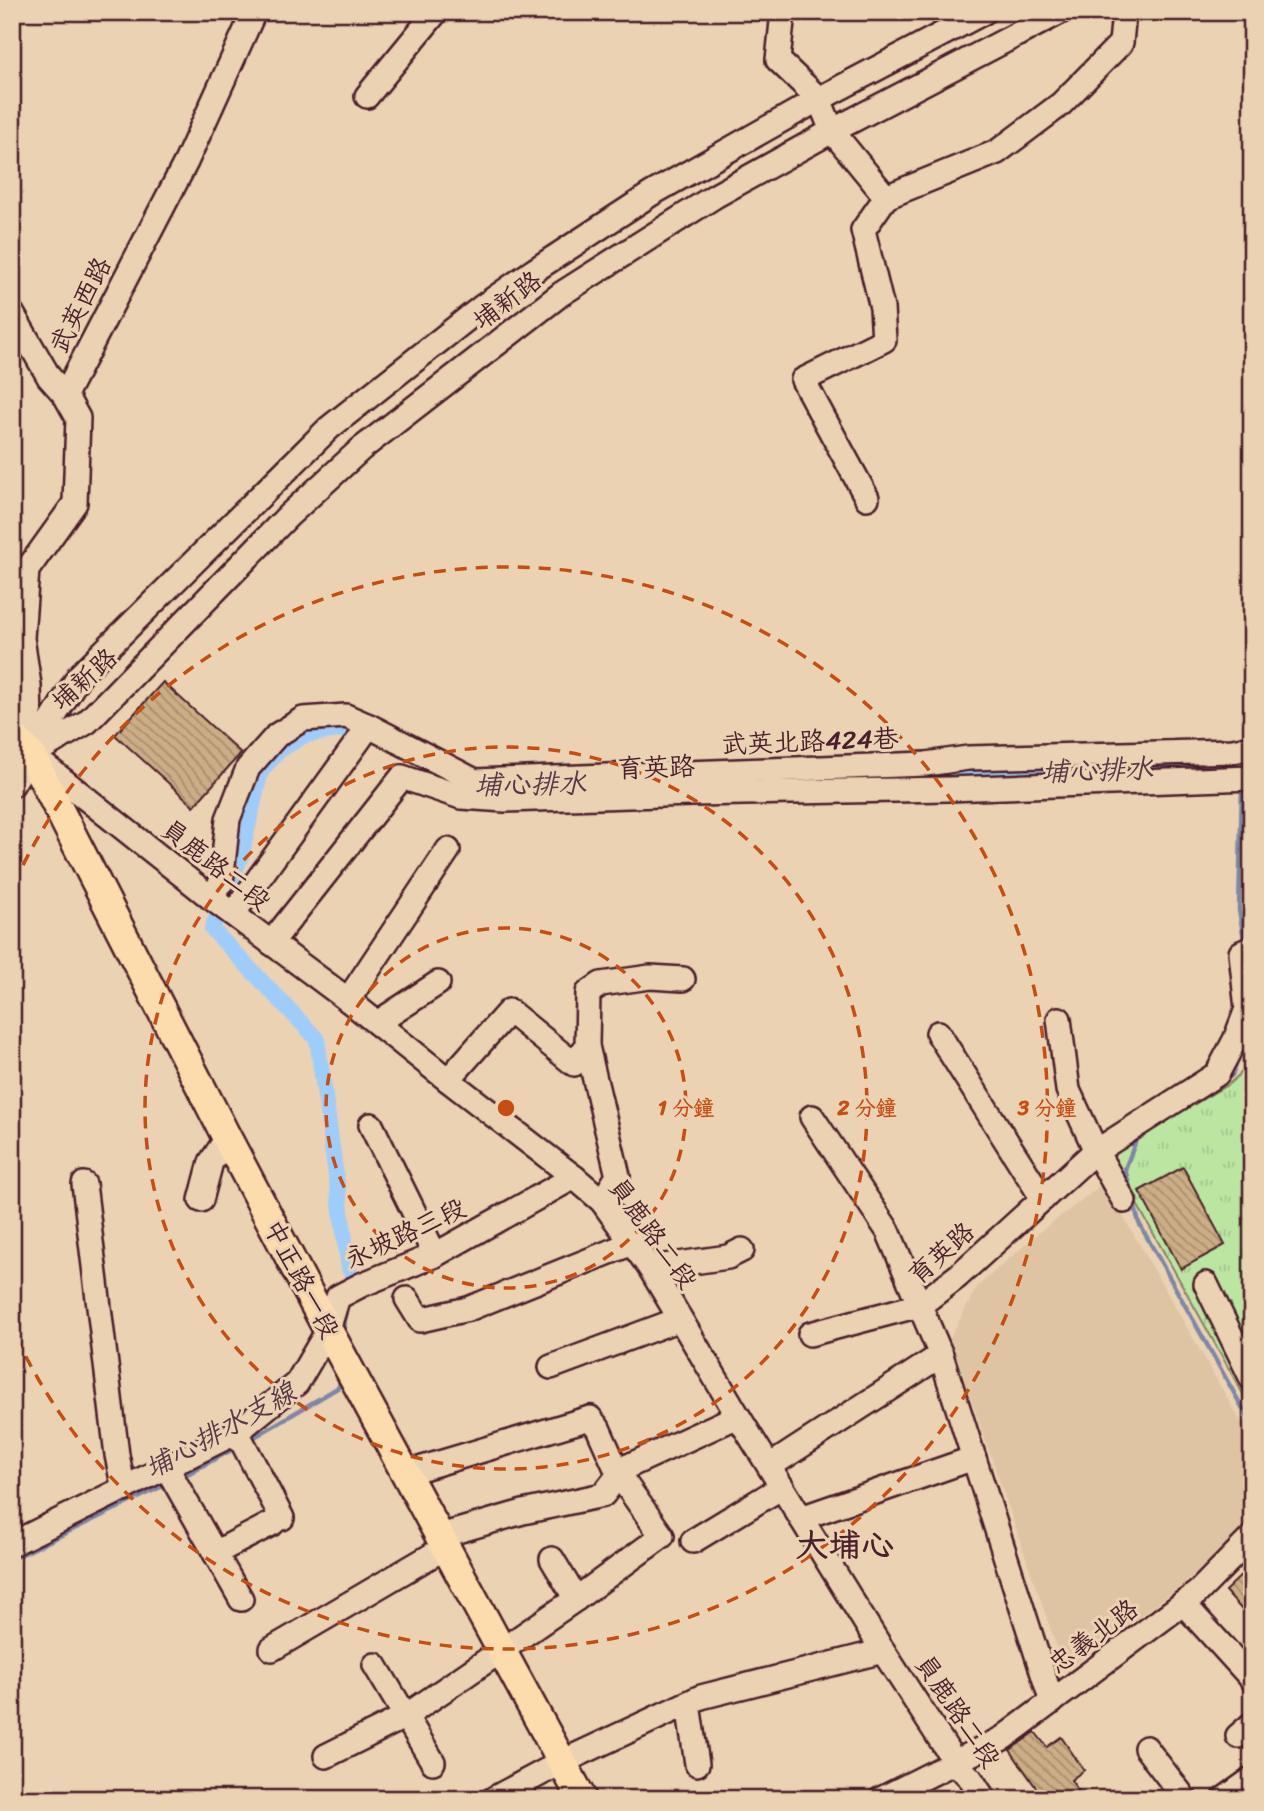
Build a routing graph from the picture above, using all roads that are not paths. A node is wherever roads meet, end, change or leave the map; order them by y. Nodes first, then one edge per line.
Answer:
1 (254, 12) edge
2 (436, 12) edge
3 (783, 12) edge
4 (984, 12) edge
5 (1060, 12) edge
6 (1124, 12) edge
7 (368, 96) dead end
8 (819, 99) junction
9 (832, 131) junction
10 (886, 197) junction
11 (12, 313) edge
12 (65, 395) junction
13 (867, 498) dead end
14 (369, 726) junction
15 (19, 746) edge
16 (1252, 747) edge
17 (1252, 778) edge
18 (12, 785) edge
19 (449, 850) dead end
20 (210, 897) junction
21 (233, 914) junction
22 (271, 943) junction
23 (1248, 945) edge
24 (682, 979) dead end
25 (438, 983) dead end
26 (348, 1000) junction
27 (1059, 1019) dead end
28 (377, 1023) junction
29 (938, 1033) dead end
30 (587, 1046) junction
31 (448, 1080) junction
32 (812, 1117) dead end
33 (371, 1125) dead end
34 (228, 1138) junction
35 (1096, 1151) junction
36 (574, 1177) junction
37 (84, 1184) dead end
38 (1043, 1199) junction
39 (201, 1200) dead end
40 (602, 1201) junction
41 (1124, 1201) dead end
42 (632, 1243) junction
43 (742, 1250) dead end
44 (435, 1255) junction
45 (650, 1268) junction
46 (1206, 1284) dead end
47 (407, 1299) dead end
48 (920, 1305) junction
49 (680, 1319) junction
50 (328, 1330) junction
51 (810, 1334) dead end
52 (941, 1355) junction
53 (551, 1367) dead end
54 (1252, 1378) edge
55 (738, 1416) junction
56 (237, 1433) junction
57 (974, 1458) junction
58 (770, 1466) junction
59 (167, 1468) junction
60 (406, 1473) junction
61 (619, 1475) junction
62 (782, 1487) junction
63 (124, 1490) junction
64 (801, 1518) junction
65 (1252, 1537) edge
66 (443, 1541) junction
67 (693, 1541) dead end
68 (12, 1545) edge
69 (215, 1553) junction
70 (552, 1559) dead end
71 (241, 1599) dead end
72 (576, 1599) junction
73 (1183, 1603) junction
74 (272, 1649) dead end
75 (502, 1651) junction
76 (883, 1651) junction
77 (375, 1665) dead end
78 (1252, 1679) edge
79 (1052, 1702) junction
80 (688, 1704) junction
81 (406, 1716) junction
82 (1146, 1748) dead end
83 (326, 1756) dead end
84 (433, 1762) dead end
85 (562, 1762) junction
86 (955, 1762) junction
87 (697, 1764) dead end
88 (1252, 1779) edge
89 (493, 1799) edge
90 (582, 1799) edge
91 (881, 1799) edge
92 (984, 1799) edge
93 (1185, 1799) edge
94 (1224, 1799) edge

1 - 12 street, 武英西路
2 - 7 street
3 - 8 street
4 - 8 street, 埔新路
5 - 9 street, 埔新路
6 - 10 street
8 - 9 street
8 - 15 street, 埔新路
9 - 10 street
9 - 15 street, 埔新路
10 - 13 street
11 - 12 street
12 - 15 street, 武英西路
14 - 16 street, 武英北路424巷
14 - 20 street, 武英北路424巷
14 - 21 street
15 - 18 street
15 - 20 street, 員鹿路二段
15 - 34 main road, 中正路一段
17 - 22 street, 育英路
19 - 26 street
20 - 21 street, 員鹿路二段
21 - 22 street, 員鹿路二段
22 - 26 street, 員鹿路二段
23 - 35 street, 育英路
24 - 30 street
25 - 28 street
26 - 28 street, 員鹿路二段
27 - 35 street
28 - 31 street, 員鹿路二段
29 - 38 street
30 - 31 street
30 - 40 street
31 - 36 street, 員鹿路二段
32 - 48 street
33 - 44 street
34 - 39 street
34 - 50 main road, 中正路一段
35 - 38 street, 育英路
35 - 41 street
36 - 40 street, 員鹿路二段
36 - 44 street, 永坡路三段
37 - 63 street
38 - 48 street, 育英路
40 - 42 street, 員鹿路二段
42 - 45 street, 員鹿路二段
42 - 47 street
43 - 45 street
44 - 50 street, 永坡路三段
45 - 49 street, 員鹿路二段
46 - 54 street
48 - 51 street
48 - 52 street, 育英路
49 - 53 street
49 - 55 street, 員鹿路二段
50 - 56 street, 永坡路三段
50 - 60 main road, 中正路一段
52 - 57 street, 育英路
52 - 58 street
55 - 58 street, 員鹿路二段
55 - 61 street
56 - 59 street, 永坡路三段
56 - 69 street
57 - 64 street
57 - 79 street, 育英路
58 - 62 street, 員鹿路二段
59 - 63 street, 永坡路三段
59 - 69 street
60 - 61 street
60 - 66 main road, 中正路一段
61 - 66 street
61 - 72 street
62 - 64 street, 員鹿路二段
62 - 67 street
63 - 68 street, 永坡路三段
64 - 76 street, 員鹿路二段
65 - 73 street, 忠義北路
66 - 74 street
66 - 75 main road, 中正路一段
69 - 71 street
70 - 72 street
72 - 75 street
73 - 78 street
73 - 79 street, 忠義北路
75 - 81 street
75 - 85 main road, 中正路一段
76 - 80 street
76 - 86 street, 員鹿路二段
77 - 81 street
79 - 86 street, 忠義北路
80 - 85 street
80 - 87 street
81 - 83 street
81 - 84 street
82 - 93 street
85 - 89 street
85 - 90 main road, 中正路一段
86 - 91 street, 忠義北路
86 - 92 street, 員鹿路二段
88 - 94 street

